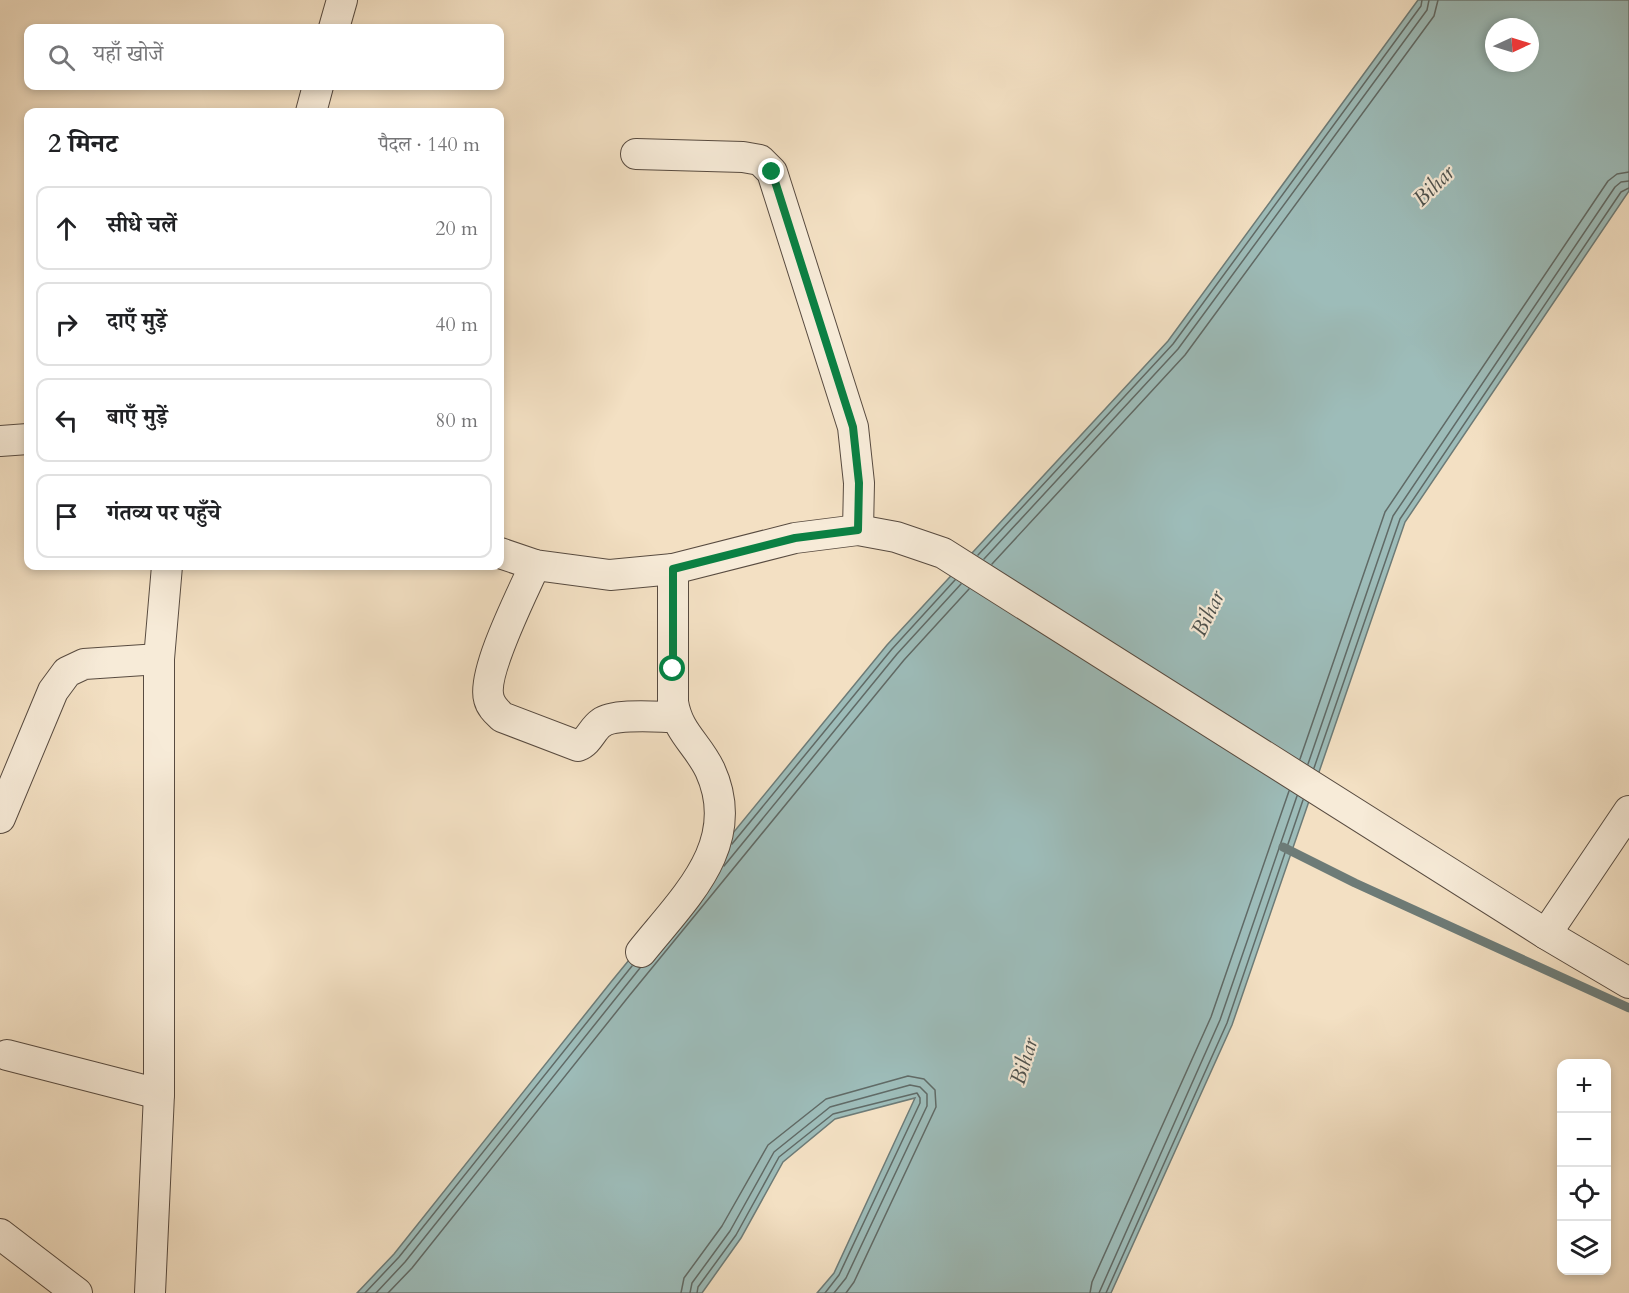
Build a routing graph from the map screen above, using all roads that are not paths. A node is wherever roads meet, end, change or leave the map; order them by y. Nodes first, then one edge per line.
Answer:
1 (342, 0) edge
2 (335, 24) edge
3 (317, 90) edge
4 (312, 108) edge
5 (636, 154) dead end
6 (24, 439) edge
7 (0, 441) edge
8 (858, 530) junction
9 (504, 554) edge
10 (535, 565) junction
11 (673, 569) junction
12 (167, 570) edge
13 (159, 659) junction
14 (675, 717) junction
15 (1629, 811) edge
16 (0, 818) edge
17 (1546, 934) junction
18 (641, 952) dead end
19 (1629, 983) edge
20 (7, 1055) dead end
21 (159, 1094) junction
22 (0, 1234) edge
23 (77, 1293) edge
24 (150, 1293) edge

1 - 2 street
3 - 4 street
5 - 8 street
6 - 7 street
8 - 11 street
8 - 17 street
9 - 10 street
10 - 11 street
10 - 14 street
11 - 14 street
12 - 13 street
13 - 16 street
13 - 21 street
14 - 18 street
15 - 17 street
17 - 19 street
20 - 21 street
21 - 24 street
22 - 23 street

